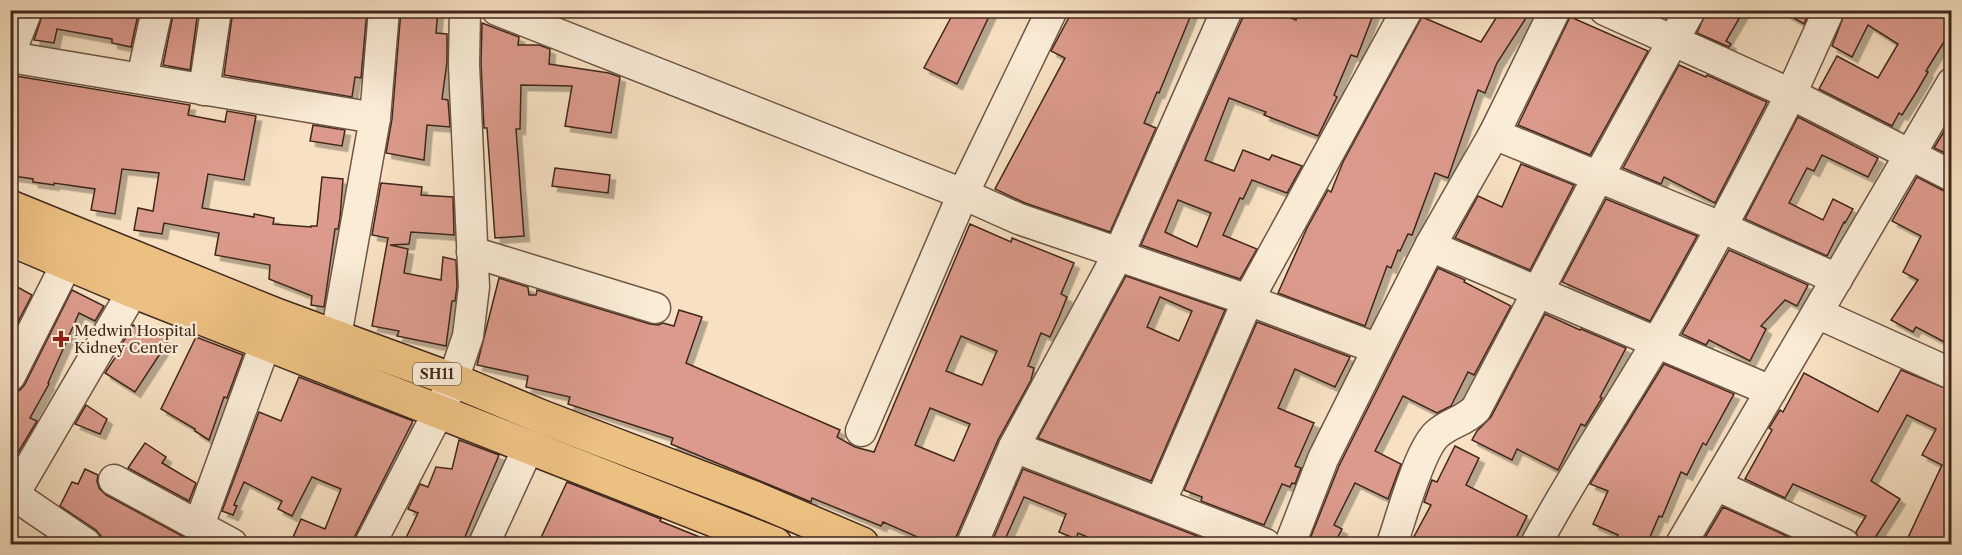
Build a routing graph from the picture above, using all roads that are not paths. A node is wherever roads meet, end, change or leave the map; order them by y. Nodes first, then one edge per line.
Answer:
1 (27, 10) edge
2 (157, 10) edge
3 (216, 10) edge
4 (384, 10) edge
5 (465, 10) edge
6 (497, 10) edge
7 (1052, 10) edge
8 (1227, 10) edge
9 (1407, 10) edge
10 (1555, 10) edge
11 (1605, 10) edge
12 (1690, 10) edge
13 (1829, 10) edge
14 (1674, 41) junction
15 (10, 52) edge
16 (10, 57) edge
17 (142, 78) junction
18 (1952, 83) edge
19 (204, 90) junction
20 (1791, 94) junction
21 (375, 118) junction
22 (1494, 134) junction
23 (1910, 155) junction
24 (1599, 175) junction
25 (1952, 176) edge
26 (963, 194) junction
27 (10, 207) edge
28 (1723, 228) junction
29 (10, 239) edge
30 (1430, 246) junction
31 (472, 252) junction
32 (1119, 253) junction
33 (66, 263) junction
34 (1837, 279) junction
35 (133, 291) junction
36 (1537, 292) junction
37 (1248, 300) junction
38 (655, 309) dead end
39 (1817, 312) junction
40 (336, 336) junction
41 (266, 342) junction
42 (1656, 343) junction
43 (1378, 349) junction
44 (1952, 374) edge
45 (10, 376) edge
46 (453, 380) junction
47 (1771, 391) junction
48 (439, 411) junction
49 (861, 430) dead end
50 (529, 446) junction
51 (1014, 447) junction
52 (114, 480) dead end
53 (1716, 485) junction
54 (12, 498) edge
55 (1160, 503) junction
56 (199, 525) junction
57 (736, 537) edge
58 (86, 544) edge
59 (232, 544) edge
60 (370, 544) edge
61 (484, 544) edge
62 (776, 544) edge
63 (862, 544) edge
64 (972, 544) edge
65 (1265, 544) edge
66 (1290, 544) edge
67 (1392, 544) edge
68 (1536, 544) edge
69 (1681, 544) edge
70 (1844, 544) edge

1 - 15 street
2 - 17 street
3 - 19 street
4 - 21 street
5 - 31 street
6 - 26 street
7 - 26 street
8 - 32 street
9 - 37 street
10 - 22 street
11 - 14 street
12 - 14 street
13 - 20 street
14 - 20 street
14 - 24 street
16 - 17 street
17 - 19 street
18 - 23 street
19 - 21 street
20 - 23 street
20 - 28 street
21 - 40 street
22 - 24 street
22 - 30 street
23 - 25 street
23 - 34 street
24 - 28 street
24 - 36 street
26 - 32 street
26 - 49 street
27 - 40 main road, SH11
28 - 34 street
28 - 42 street
29 - 33 main road, SH11
30 - 36 street
30 - 43 street
31 - 38 street
31 - 46 street
32 - 37 street
32 - 51 street
33 - 35 main road, SH11
33 - 45 street
34 - 39 street
35 - 41 main road, SH11
35 - 54 street
36 - 42 street
36 - 67 street
37 - 43 street
37 - 55 street
39 - 44 street
39 - 47 street
40 - 46 main road, SH11
41 - 48 main road, SH11
41 - 56 street
42 - 47 street
42 - 68 street
43 - 66 street
46 - 48 street
46 - 63 main road, SH11
47 - 53 street
48 - 50 main road, SH11
48 - 60 street
50 - 57 main road, SH11
50 - 61 street
51 - 55 street
51 - 64 street
52 - 56 street
53 - 69 street
53 - 70 street
54 - 58 street
55 - 65 street
56 - 59 street
57 - 62 main road, SH11

